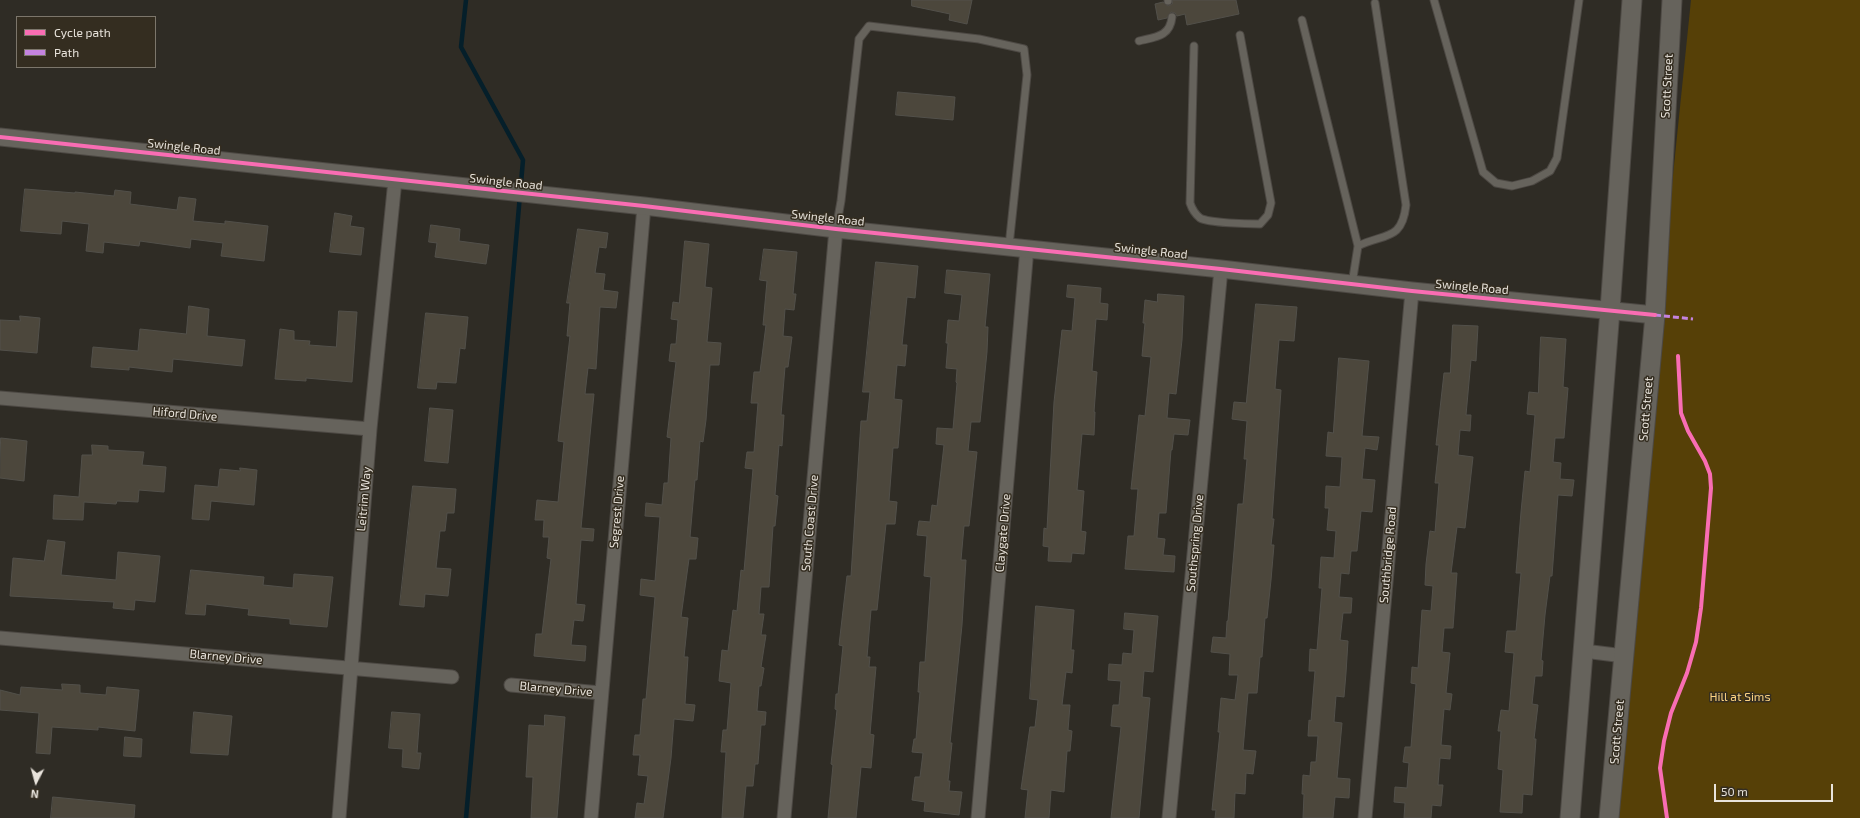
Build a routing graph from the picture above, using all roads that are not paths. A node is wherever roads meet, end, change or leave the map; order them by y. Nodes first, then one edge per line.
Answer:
1 (1434, 0) edge
2 (1579, 0) edge
3 (1632, 0) edge
4 (1672, 0) edge
5 (1374, 3) dead end
6 (1172, 17) dead end
7 (1302, 20) dead end
8 (1240, 35) dead end
9 (1139, 41) dead end
10 (1194, 46) dead end
11 (0, 136) edge
12 (395, 180) junction
13 (644, 206) junction
14 (836, 229) junction
15 (1009, 246) junction
16 (1358, 246) junction
17 (1027, 248) junction
18 (1222, 269) junction
19 (1352, 284) junction
20 (1412, 291) junction
21 (1610, 310) junction
22 (1655, 315) junction
23 (0, 398) edge
24 (370, 429) junction
25 (0, 638) edge
26 (1584, 651) junction
27 (1624, 656) junction
28 (350, 668) junction
29 (452, 677) dead end
30 (512, 685) dead end
31 (601, 693) junction
32 (339, 818) edge
33 (591, 818) edge
34 (784, 818) edge
35 (978, 818) edge
36 (1169, 818) edge
37 (1365, 818) edge
38 (1570, 818) edge
39 (1610, 818) edge

1 - 2 lane
3 - 21 main road
4 - 22 main road, Scott Street
5 - 16 lane
6 - 9 lane
7 - 16 lane
8 - 10 lane
11 - 12 street, Swingle Road
12 - 13 street, Swingle Road
12 - 24 street, Leitrim Way
13 - 14 street, Swingle Road
13 - 31 street, Segrest Drive
14 - 15 street, Swingle Road
14 - 15 lane
14 - 34 street, South Coast Drive
15 - 17 street, Swingle Road
16 - 19 lane
17 - 18 street, Swingle Road
17 - 35 street, Claygate Drive
18 - 19 street, Swingle Road
18 - 36 street, Southspring Drive
19 - 20 street, Swingle Road
20 - 21 street, Swingle Road
20 - 37 street, Southbridge Road
21 - 22 street, Swingle Road
21 - 26 main road
22 - 27 main road, Scott Street
23 - 24 street, Hiford Drive
24 - 28 street, Leitrim Way
25 - 28 street, Blarney Drive
26 - 27 street
26 - 38 main road
27 - 39 main road, Scott Street
28 - 29 street, Blarney Drive
28 - 32 street, Leitrim Way
30 - 31 street, Blarney Drive
31 - 33 street, Segrest Drive

